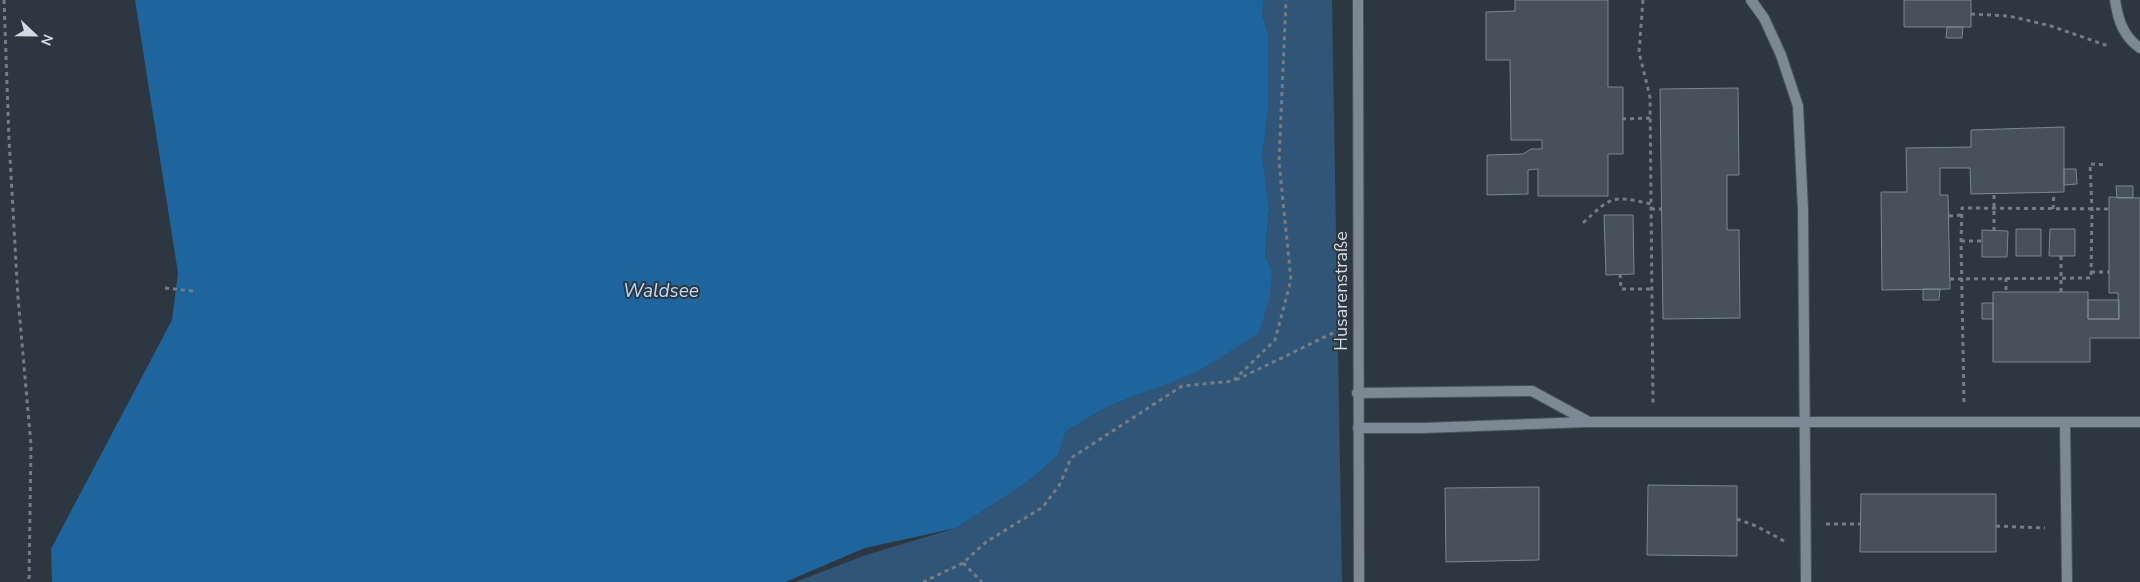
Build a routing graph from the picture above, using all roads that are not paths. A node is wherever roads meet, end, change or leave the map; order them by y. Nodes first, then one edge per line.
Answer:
1 (1358, 0) edge
2 (1751, 0) edge
3 (2115, 0) edge
4 (2139, 47) edge
5 (1357, 393) junction
6 (1589, 422) junction
7 (2065, 422) junction
8 (2140, 422) edge
9 (1805, 423) junction
10 (1358, 428) junction
11 (1359, 582) edge
12 (1806, 582) edge
13 (2067, 582) edge

1 - 5 street, Husarenstraße
2 - 9 street
3 - 4 street
5 - 6 street
5 - 10 street, Husarenstraße
6 - 9 street
6 - 10 street
7 - 8 street
7 - 9 street
7 - 13 street
9 - 12 street
10 - 11 street, Husarenstraße

